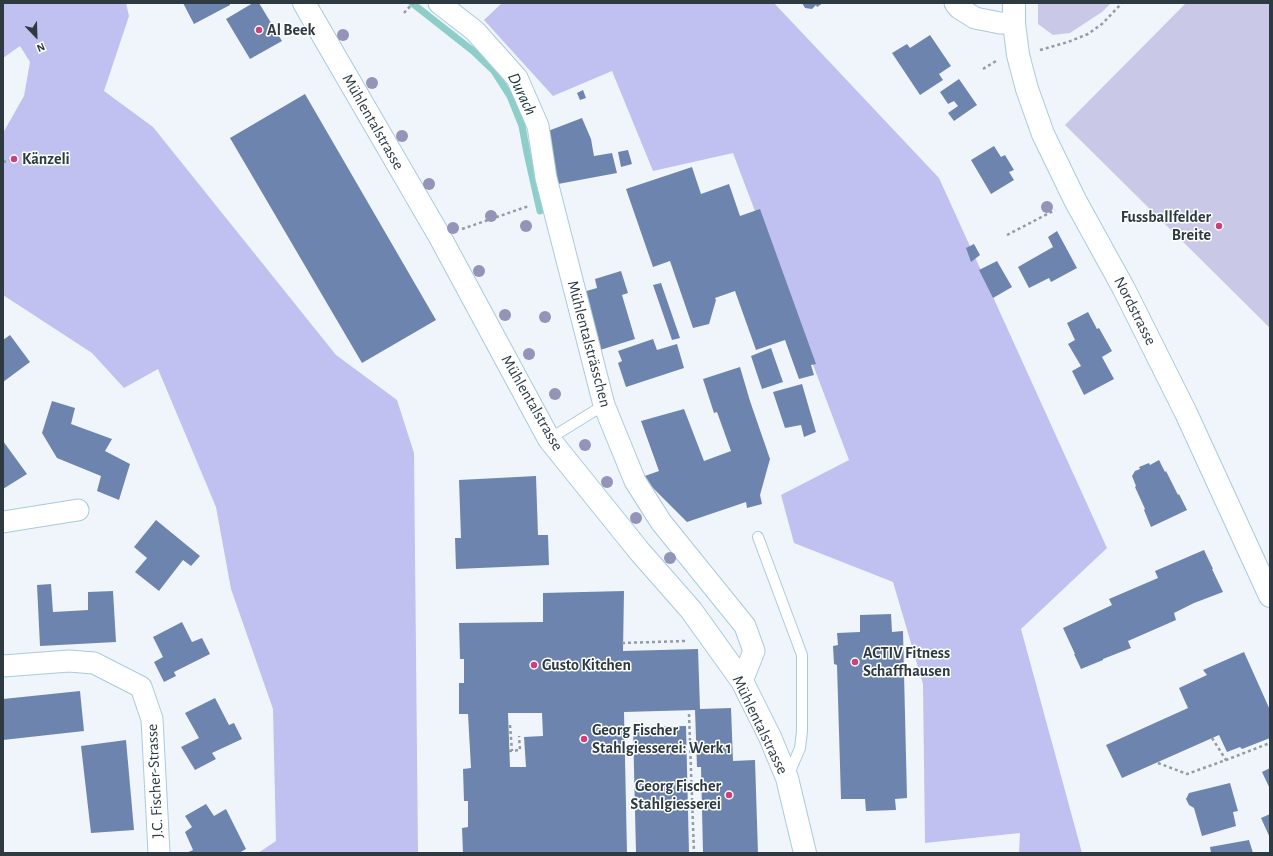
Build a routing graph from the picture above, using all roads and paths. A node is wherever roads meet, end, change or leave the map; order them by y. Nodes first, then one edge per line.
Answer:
1 (304, 3) edge
2 (413, 3) edge
3 (439, 3) edge
4 (955, 3) edge
5 (1122, 3) edge
6 (404, 13) dead end
7 (1014, 13) edge
8 (1036, 51) dead end
9 (1000, 58) dead end
10 (982, 69) dead end
11 (14, 159) dead end
12 (3, 162) edge
13 (527, 207) dead end
14 (1055, 210) dead end
15 (1007, 235) dead end
16 (440, 237) junction
17 (604, 405) junction
18 (550, 439) junction
19 (78, 510) dead end
20 (3, 522) edge
21 (758, 537) dead end
22 (1270, 596) edge
23 (688, 641) dead end
24 (622, 643) dead end
25 (3, 666) edge
26 (742, 681) junction
27 (689, 714) dead end
28 (510, 725) dead end
29 (519, 736) dead end
30 (1212, 738) dead end
31 (1270, 743) edge
32 (1226, 760) junction
33 (1158, 763) dead end
34 (787, 778) junction
35 (159, 853) edge
36 (694, 853) edge
37 (805, 853) edge

1 - 16 street, Mühlentalstrasse
2 - 6 path
3 - 17 street, Mühlentalsträsschen
4 - 7 street, Nordstrasse
5 - 8 path
7 - 22 street, Nordstrasse
9 - 10 path
11 - 12 path
13 - 16 path
14 - 15 path
16 - 18 street, Mühlentalstrasse
17 - 18 lane
17 - 26 street, Mühlentalsträsschen
18 - 26 street, Mühlentalstrasse
19 - 20 street
21 - 34 lane
23 - 24 path
25 - 35 street, J.C. Fischer-Strasse
26 - 34 street, Mühlentalstrasse
27 - 36 path
28 - 29 path
30 - 32 path
31 - 32 path
32 - 33 path
34 - 37 street, Mühlentalstrasse

